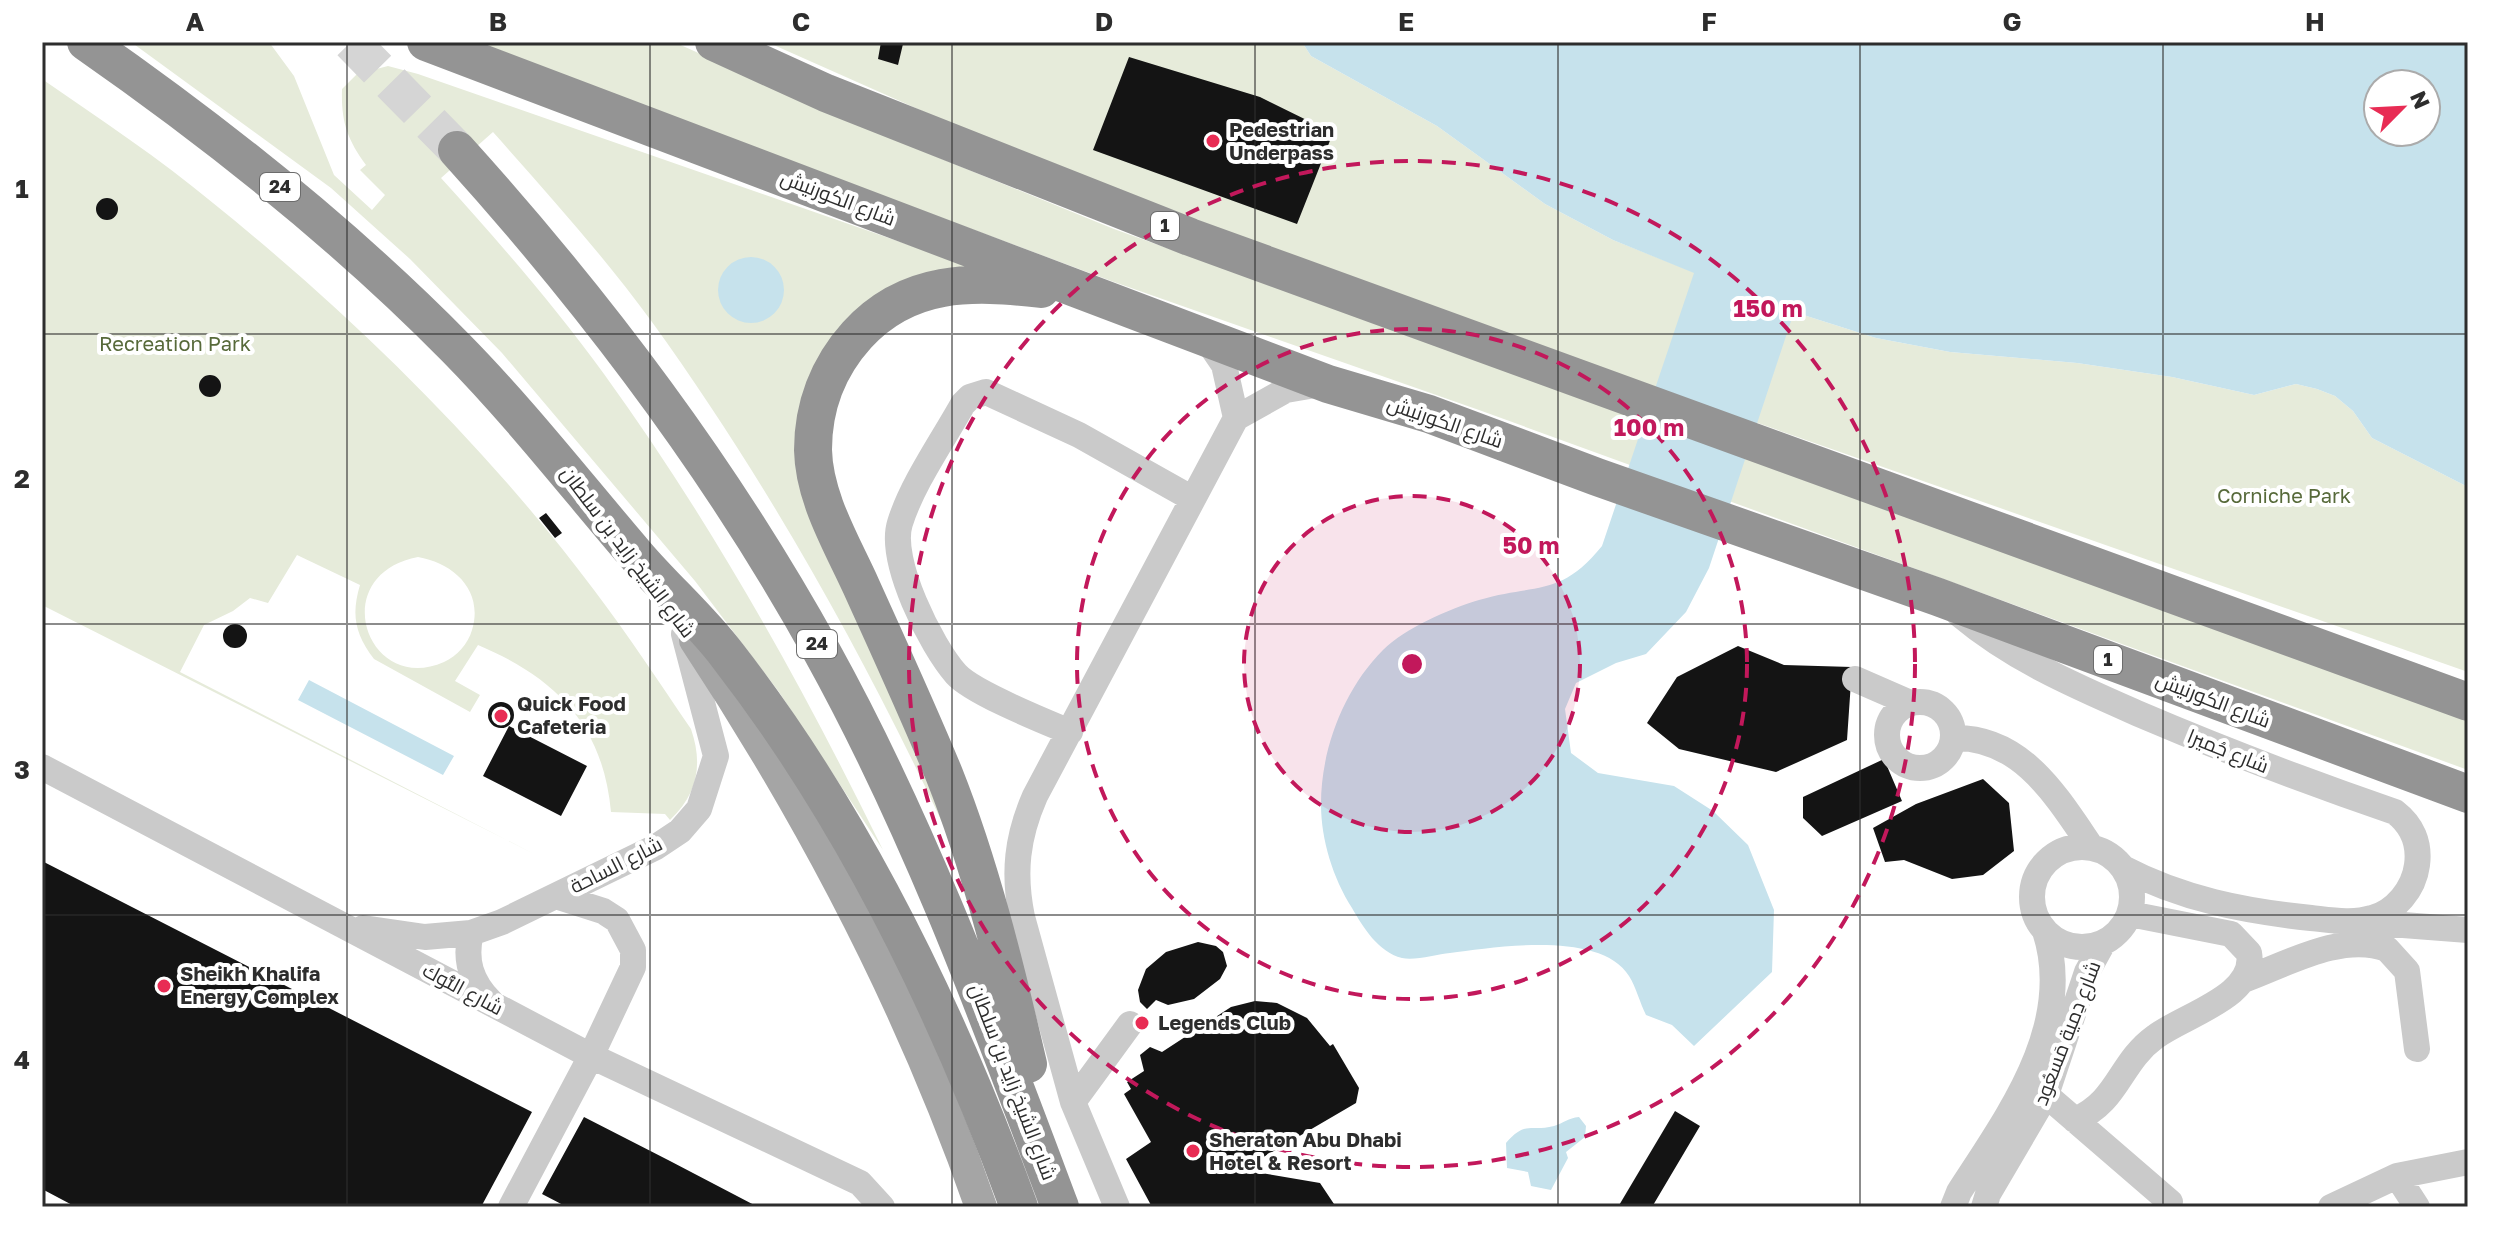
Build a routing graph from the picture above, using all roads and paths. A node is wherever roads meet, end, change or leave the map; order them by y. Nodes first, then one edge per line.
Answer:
1 (86, 42) edge
2 (426, 42) edge
3 (714, 42) edge
4 (748, 42) edge
5 (777, 72) junction
6 (457, 150) tunnel mouth
7 (1089, 294) junction
8 (1203, 334) junction
9 (1328, 384) junction
10 (1236, 418) junction
11 (1193, 499) junction
12 (636, 556) junction
13 (1938, 597) junction
14 (679, 615) junction
15 (1855, 679) dead end
16 (2468, 702) edge
17 (1910, 703) junction
18 (1070, 732) junction
19 (1953, 738) junction
20 (42, 767) edge
21 (2468, 794) edge
22 (2082, 848) junction
23 (2123, 868) junction
24 (556, 896) junction
25 (2130, 914) junction
26 (2353, 921) junction
27 (348, 926) junction
28 (2468, 930) edge
29 (2045, 931) junction
30 (471, 933) junction
31 (2103, 943) junction
32 (2246, 979) junction
33 (495, 1006) junction
34 (1130, 1024) dead end
35 (2417, 1049) dead end
36 (591, 1056) junction
37 (2046, 1095) junction
38 (1073, 1102) junction
39 (2075, 1120) junction
40 (2468, 1162) edge
41 (2397, 1176) junction
42 (2170, 1202) dead end
43 (511, 1207) edge
44 (882, 1207) edge
45 (981, 1207) edge
46 (1019, 1207) edge
47 (1060, 1207) edge
48 (1117, 1207) edge
49 (1953, 1207) edge
50 (1984, 1207) edge
51 (2331, 1207) edge
52 (2417, 1207) edge

1 - 12 highway, شارع الشيخ زايد بن سلطان / 24
2 - 7 highway, شارع الكورنيش / 1
3 - 5 highway, 1
4 - 5 street
5 - 16 highway, 1
6 - 47 highway, شارع الشيخ زايد بن سلطان / 24
7 - 8 highway, شارع الكورنيش / 1
7 - 47 highway
8 - 9 highway, شارع الكورنيش / 1
8 - 10 street
9 - 10 street
9 - 13 highway, شارع الكورنيش / 1
10 - 11 street
11 - 18 street
11 - 18 street
12 - 14 main road, شارع الشيخ زايد بن سلطان / 24
12 - 46 highway
13 - 21 highway, شارع الكورنيش / 1
13 - 26 street, شارع جُميرا
14 - 24 street, شارع الساحة
14 - 45 main road, شارع الشيخ زايد بن سلطان / 24
15 - 17 street
17 - 19 street
17 - 19 street
18 - 38 street
19 - 22 street
20 - 27 street, شارع التُّوك
22 - 23 street
22 - 29 street
23 - 25 street
23 - 26 street, شارع جُميرا
24 - 30 street, شارع الساحة
24 - 36 street
25 - 31 street
25 - 32 street
26 - 28 street, شارع جُميرا
27 - 30 street, شارع الساحة
27 - 33 street, شارع التُّوك
29 - 31 street
29 - 49 street, شارع دِمية مَسعُود
30 - 33 street
31 - 37 street, شارع دِمية مَسعُود
32 - 35 street
32 - 39 street
33 - 36 street, شارع التُّوك
34 - 38 street
36 - 43 street
36 - 44 street, شارع التُّوك
37 - 39 street
37 - 50 street, شارع دِمية مَسعُود
38 - 48 street
39 - 42 street
40 - 41 street
41 - 51 street
41 - 52 street

